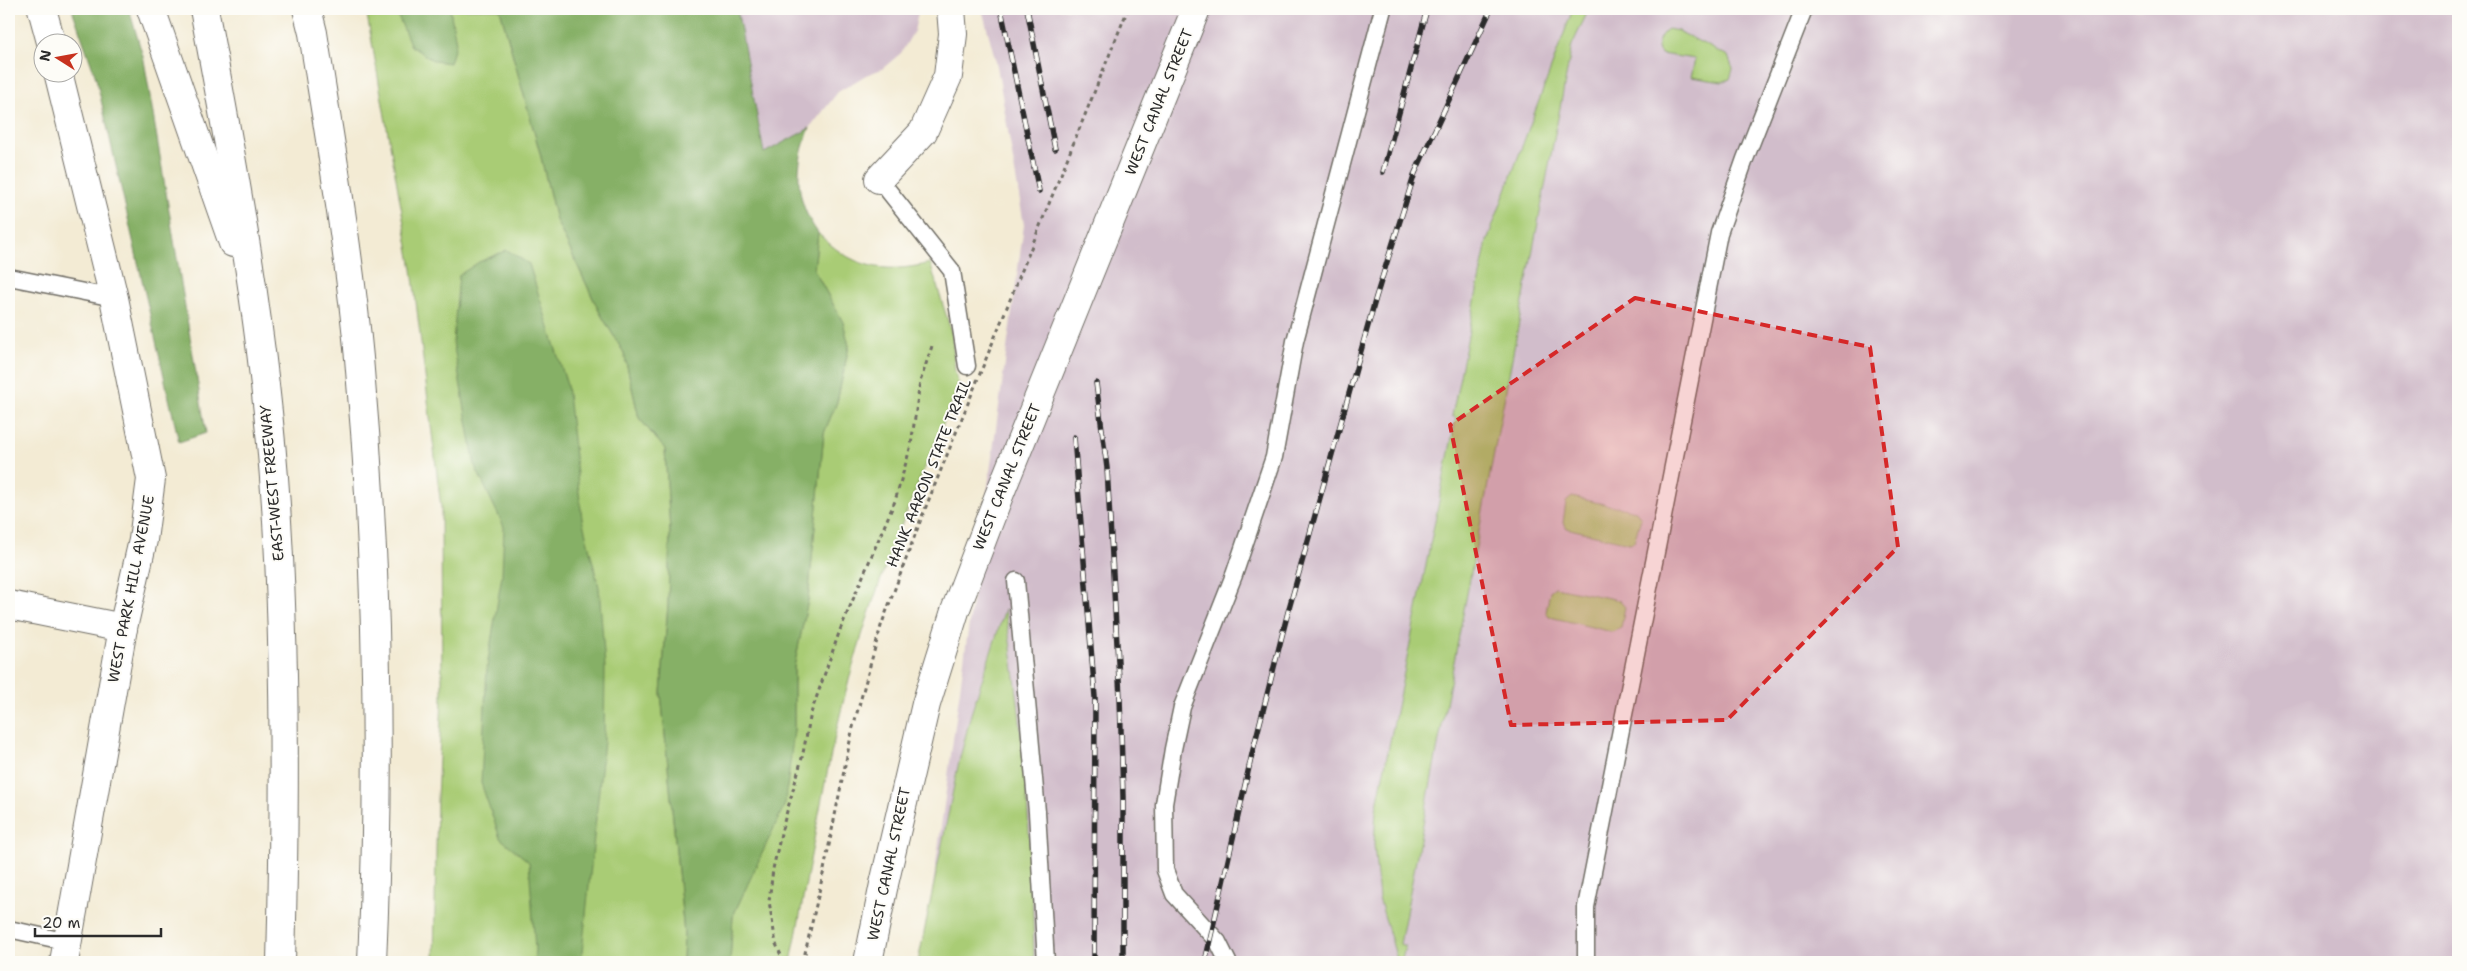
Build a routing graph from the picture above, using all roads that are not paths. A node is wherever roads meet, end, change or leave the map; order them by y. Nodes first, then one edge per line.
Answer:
1 (42, 9) edge
2 (151, 9) edge
3 (204, 9) edge
4 (307, 9) edge
5 (951, 9) edge
6 (1196, 9) edge
7 (1383, 9) edge
8 (1804, 9) edge
9 (48, 32) edge
10 (60, 82) edge
11 (879, 178) joint
12 (9, 277) edge
13 (252, 295) junction
14 (114, 298) junction
15 (967, 366) dead end
16 (1016, 581) dead end
17 (9, 605) edge
18 (123, 628) junction
19 (9, 929) edge
20 (66, 952) edge
21 (281, 962) edge
22 (372, 962) edge
23 (868, 962) edge
24 (1046, 962) edge
25 (1228, 962) edge
26 (1586, 962) edge

1 - 9 main road
2 - 13 main road
3 - 13 main road, EAST-WEST FREEWAY
4 - 22 main road
5 - 11 main road
6 - 23 main road, WEST CANAL STREET, bridge
7 - 25 lane
8 - 26 lane
10 - 14 main road, WEST PARK HILL AVENUE
11 - 15 lane
12 - 14 lane
13 - 21 main road, EAST-WEST FREEWAY
14 - 18 main road, WEST PARK HILL AVENUE
16 - 24 lane
17 - 18 main road
18 - 20 main road, WEST PARK HILL AVENUE
19 - 20 lane

